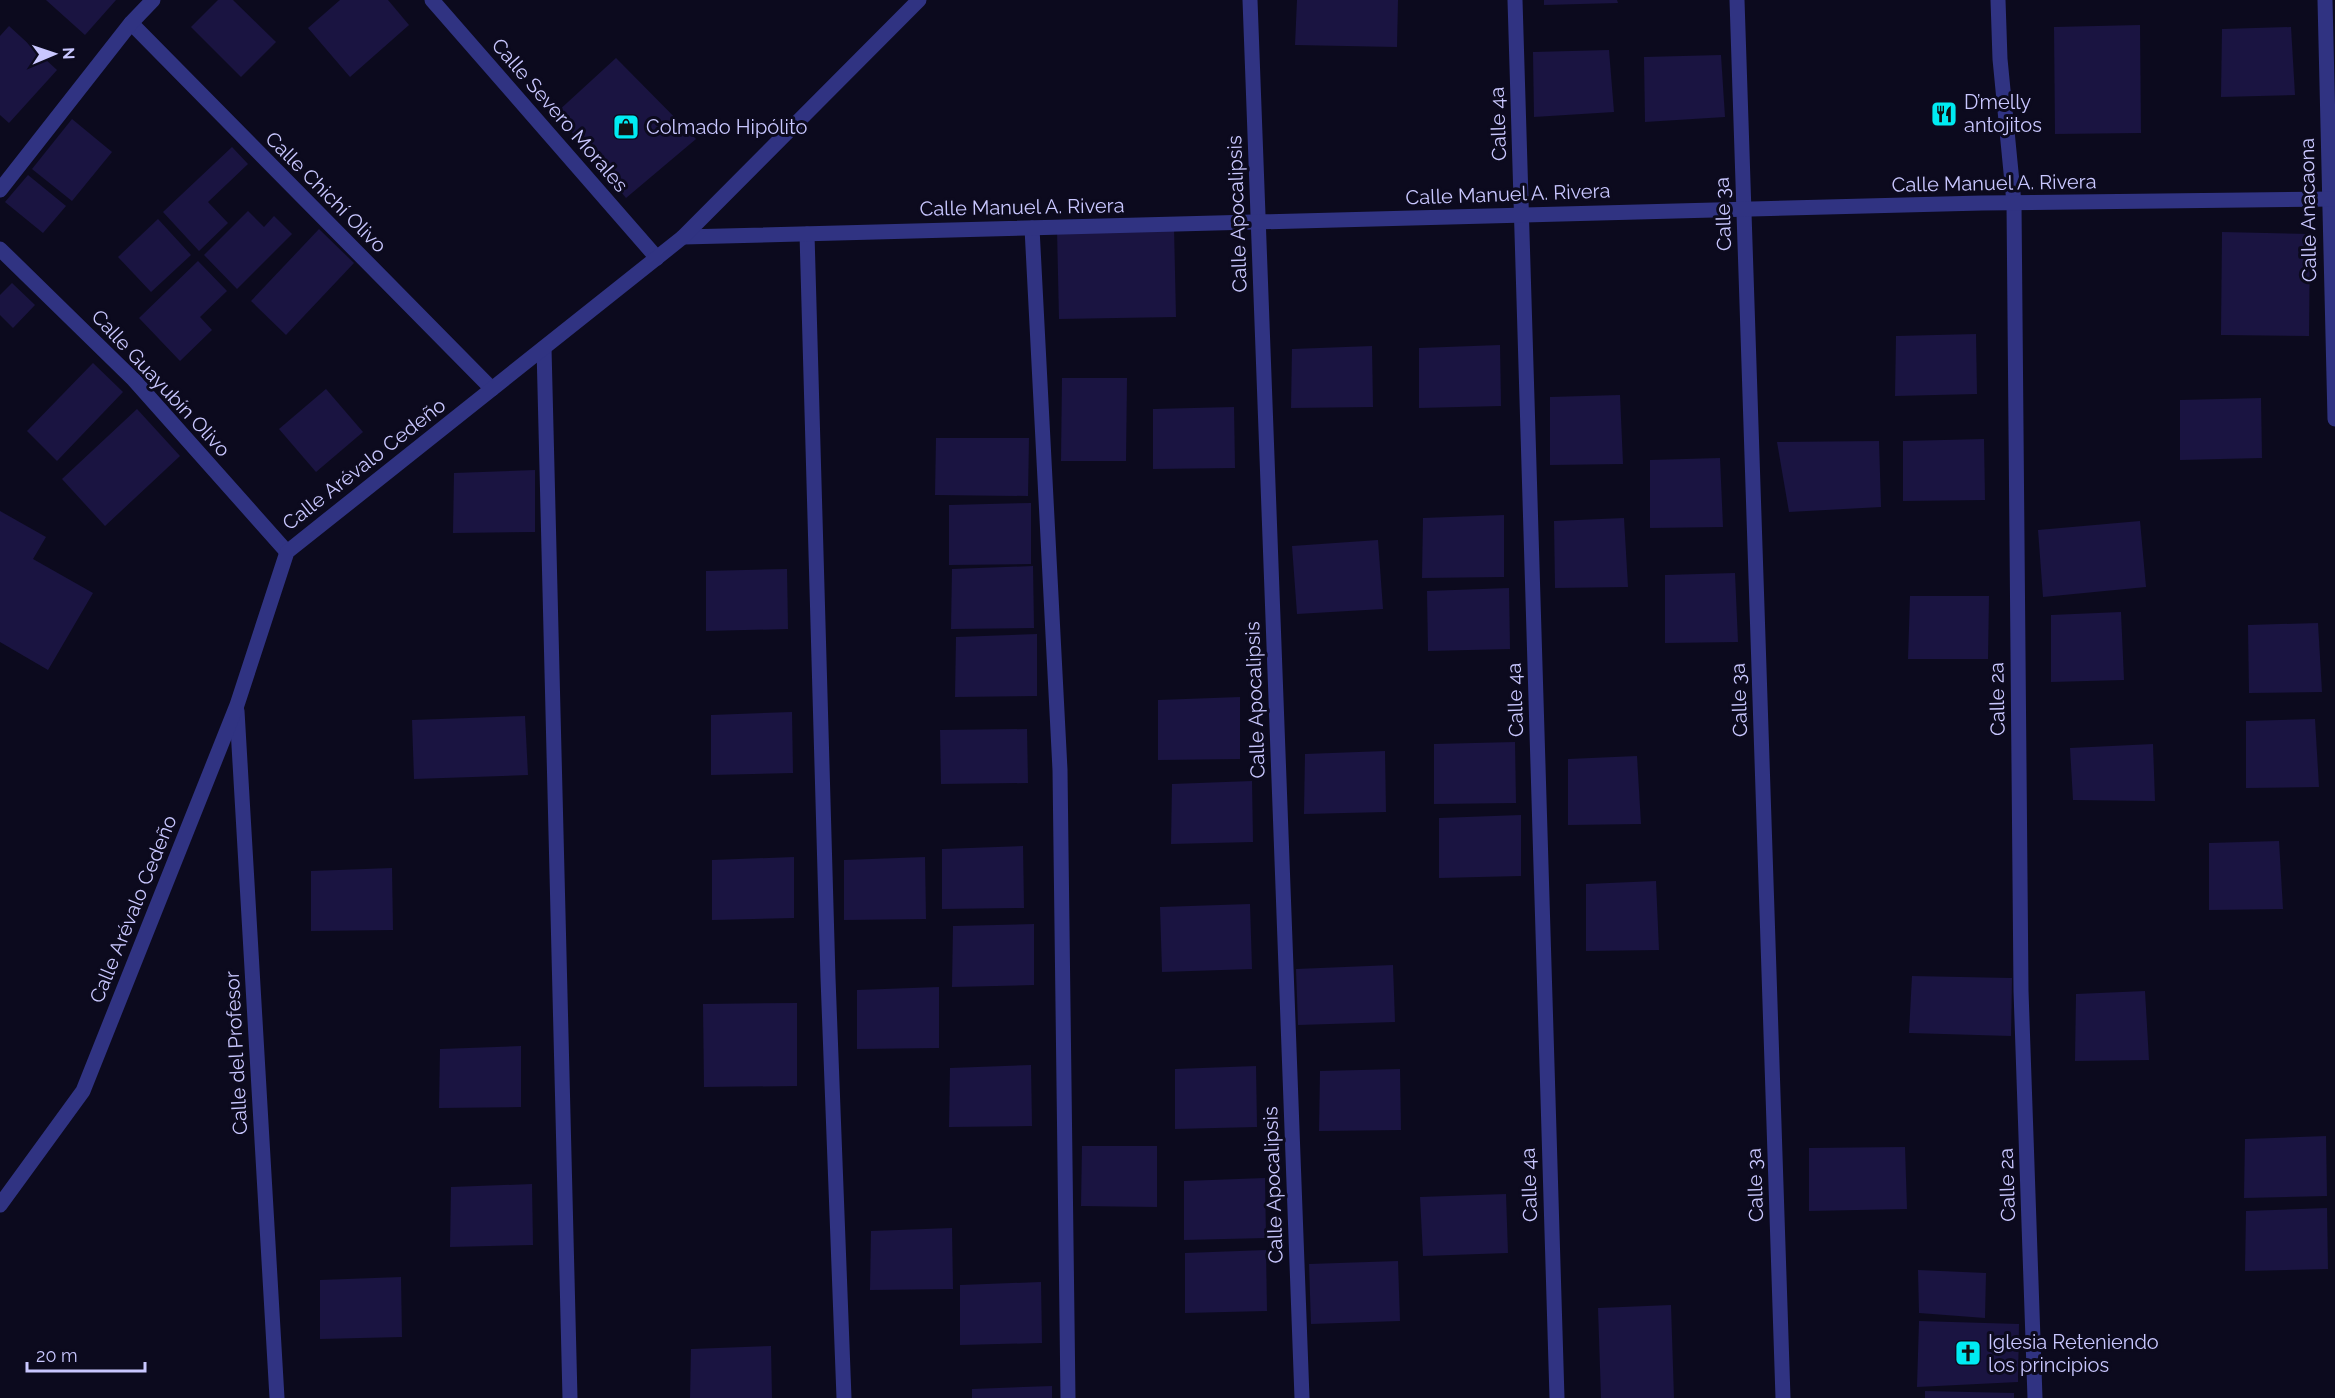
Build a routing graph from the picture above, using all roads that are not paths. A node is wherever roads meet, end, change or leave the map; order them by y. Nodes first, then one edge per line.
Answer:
1 (153, 0) edge
2 (432, 0) edge
3 (919, 0) edge
4 (1250, 0) edge
5 (1515, 0) edge
6 (1737, 0) edge
7 (1998, 0) edge
8 (2325, 0) edge
9 (131, 23) junction
10 (0, 190) edge
11 (2332, 199) edge
12 (2014, 203) junction
13 (1744, 209) junction
14 (1521, 215) junction
15 (1258, 222) junction
16 (1032, 228) junction
17 (807, 234) junction
18 (683, 237) junction
19 (0, 249) edge
20 (657, 258) junction
21 (544, 348) junction
22 (492, 389) junction
23 (2335, 419) edge
24 (287, 552) junction
25 (237, 705) junction
26 (0, 1205) edge
27 (277, 1398) edge
28 (570, 1398) edge
29 (844, 1398) edge
30 (1068, 1398) edge
31 (1302, 1398) edge
32 (1557, 1398) edge
33 (1783, 1398) edge
34 (2035, 1398) edge

1 - 9 street
2 - 20 street, Calle Severo Morales
3 - 18 street, Calle Arévalo Cedeño
4 - 15 street, Calle Apocalipsis
5 - 14 street, Calle 4a
6 - 13 street, Calle 3a
7 - 12 street, Calle 2a
8 - 11 street, Calle Anacaona
9 - 10 street
9 - 22 street, Calle Chichí Olivo
11 - 12 street, Calle Manuel A. Rivera
11 - 23 street, Calle Anacaona
12 - 13 street, Calle Manuel A. Rivera
12 - 34 street, Calle 2a
13 - 14 street, Calle Manuel A. Rivera
13 - 33 street, Calle 3a
14 - 15 street, Calle Manuel A. Rivera
14 - 32 street, Calle 4a
15 - 16 street, Calle Manuel A. Rivera
15 - 31 street, Calle Apocalipsis
16 - 17 street, Calle Manuel A. Rivera
16 - 30 street
17 - 18 street, Calle Manuel A. Rivera
17 - 29 street
18 - 20 street, Calle Arévalo Cedeño
19 - 24 street, Calle Guayubín Olivo
20 - 21 street, Calle Arévalo Cedeño
21 - 22 street, Calle Arévalo Cedeño
21 - 28 street
22 - 24 street, Calle Arévalo Cedeño
24 - 25 street, Calle Arévalo Cedeño
25 - 26 street, Calle Arévalo Cedeño
25 - 27 street, Calle del Profesor

